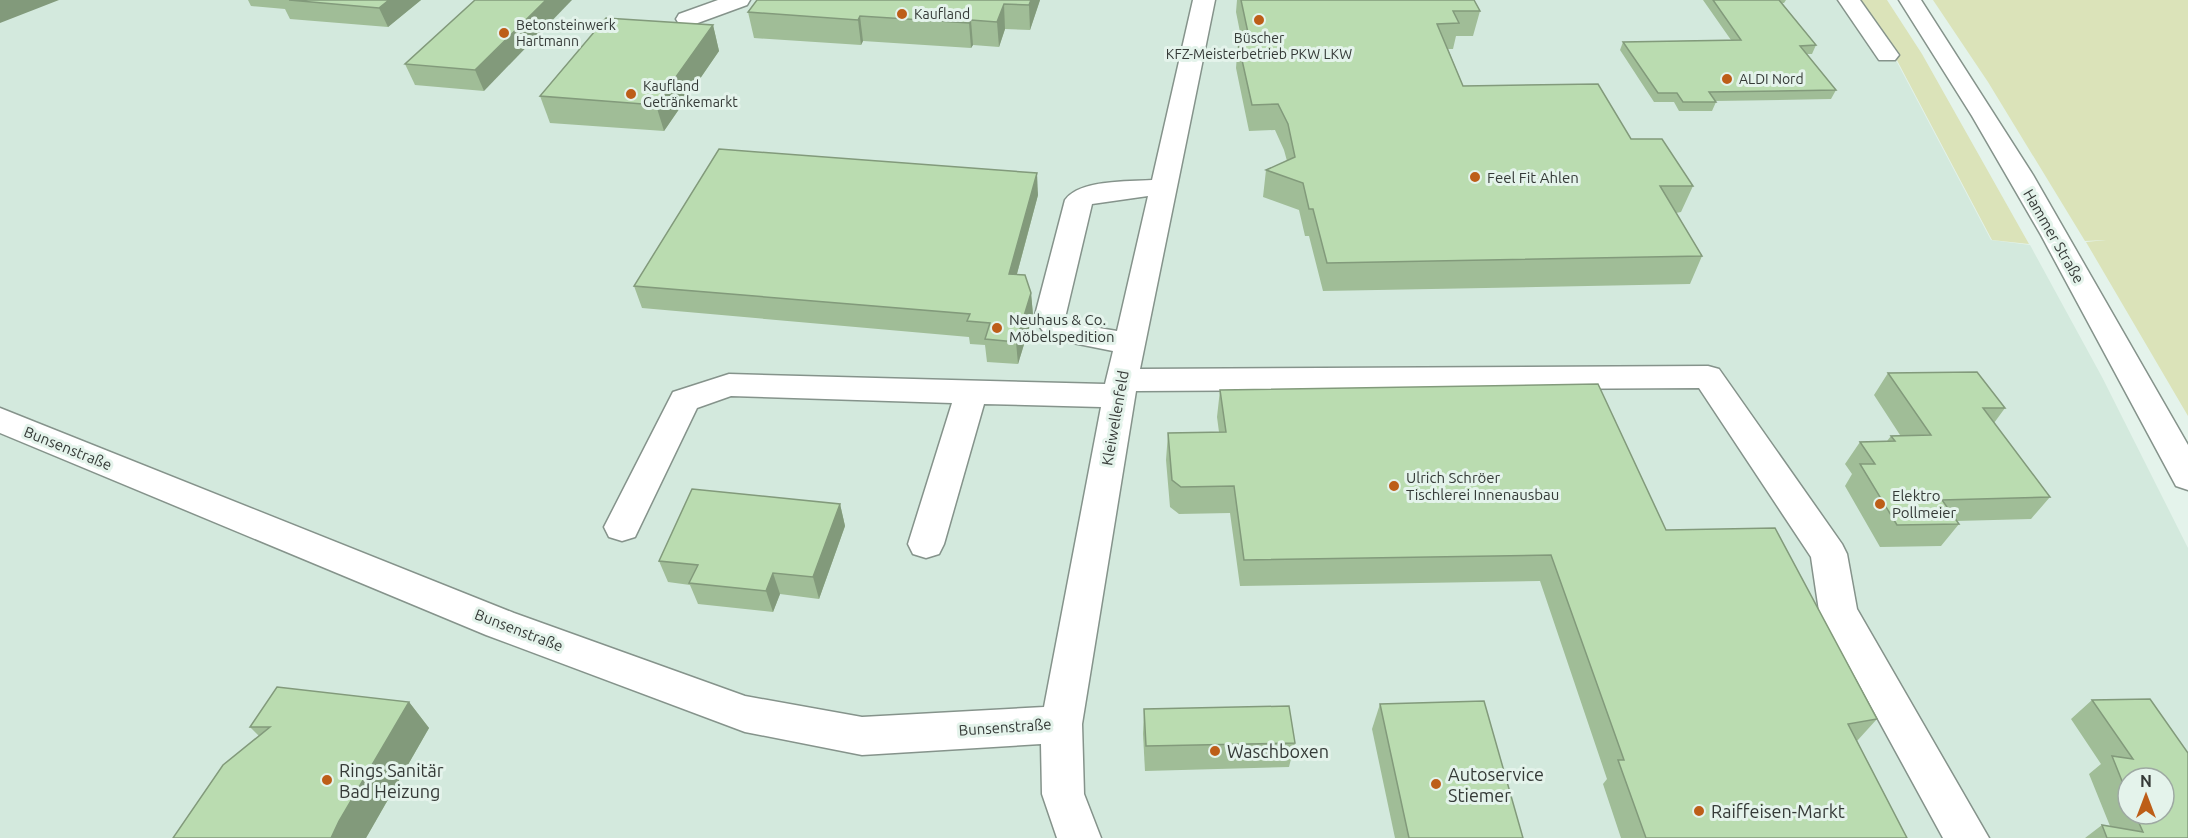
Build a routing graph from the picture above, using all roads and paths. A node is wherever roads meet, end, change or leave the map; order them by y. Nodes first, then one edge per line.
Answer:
1 (738, 0) edge
2 (1204, 0) edge
3 (1849, 0) edge
4 (1910, 0) edge
5 (687, 19) dead end
6 (1887, 55) dead end
7 (1161, 187) junction
8 (1129, 344) junction
9 (1120, 388) junction
10 (971, 392) junction
11 (0, 420) edge
12 (2188, 477) edge
13 (622, 528) dead end
14 (926, 544) dead end
15 (1061, 724) junction
16 (1079, 838) edge
17 (1967, 838) edge

1 - 5 street
2 - 7 street, Kleiwellenfeld
3 - 6 street
4 - 12 street, Hammer Straße
7 - 8 street, Kleiwellenfeld
7 - 8 street
8 - 9 street, Kleiwellenfeld
9 - 10 street
9 - 15 street, Kleiwellenfeld
9 - 17 street
10 - 13 street
10 - 14 street
11 - 15 street, Bunsenstraße
15 - 16 street, Kleiwellenfeld

